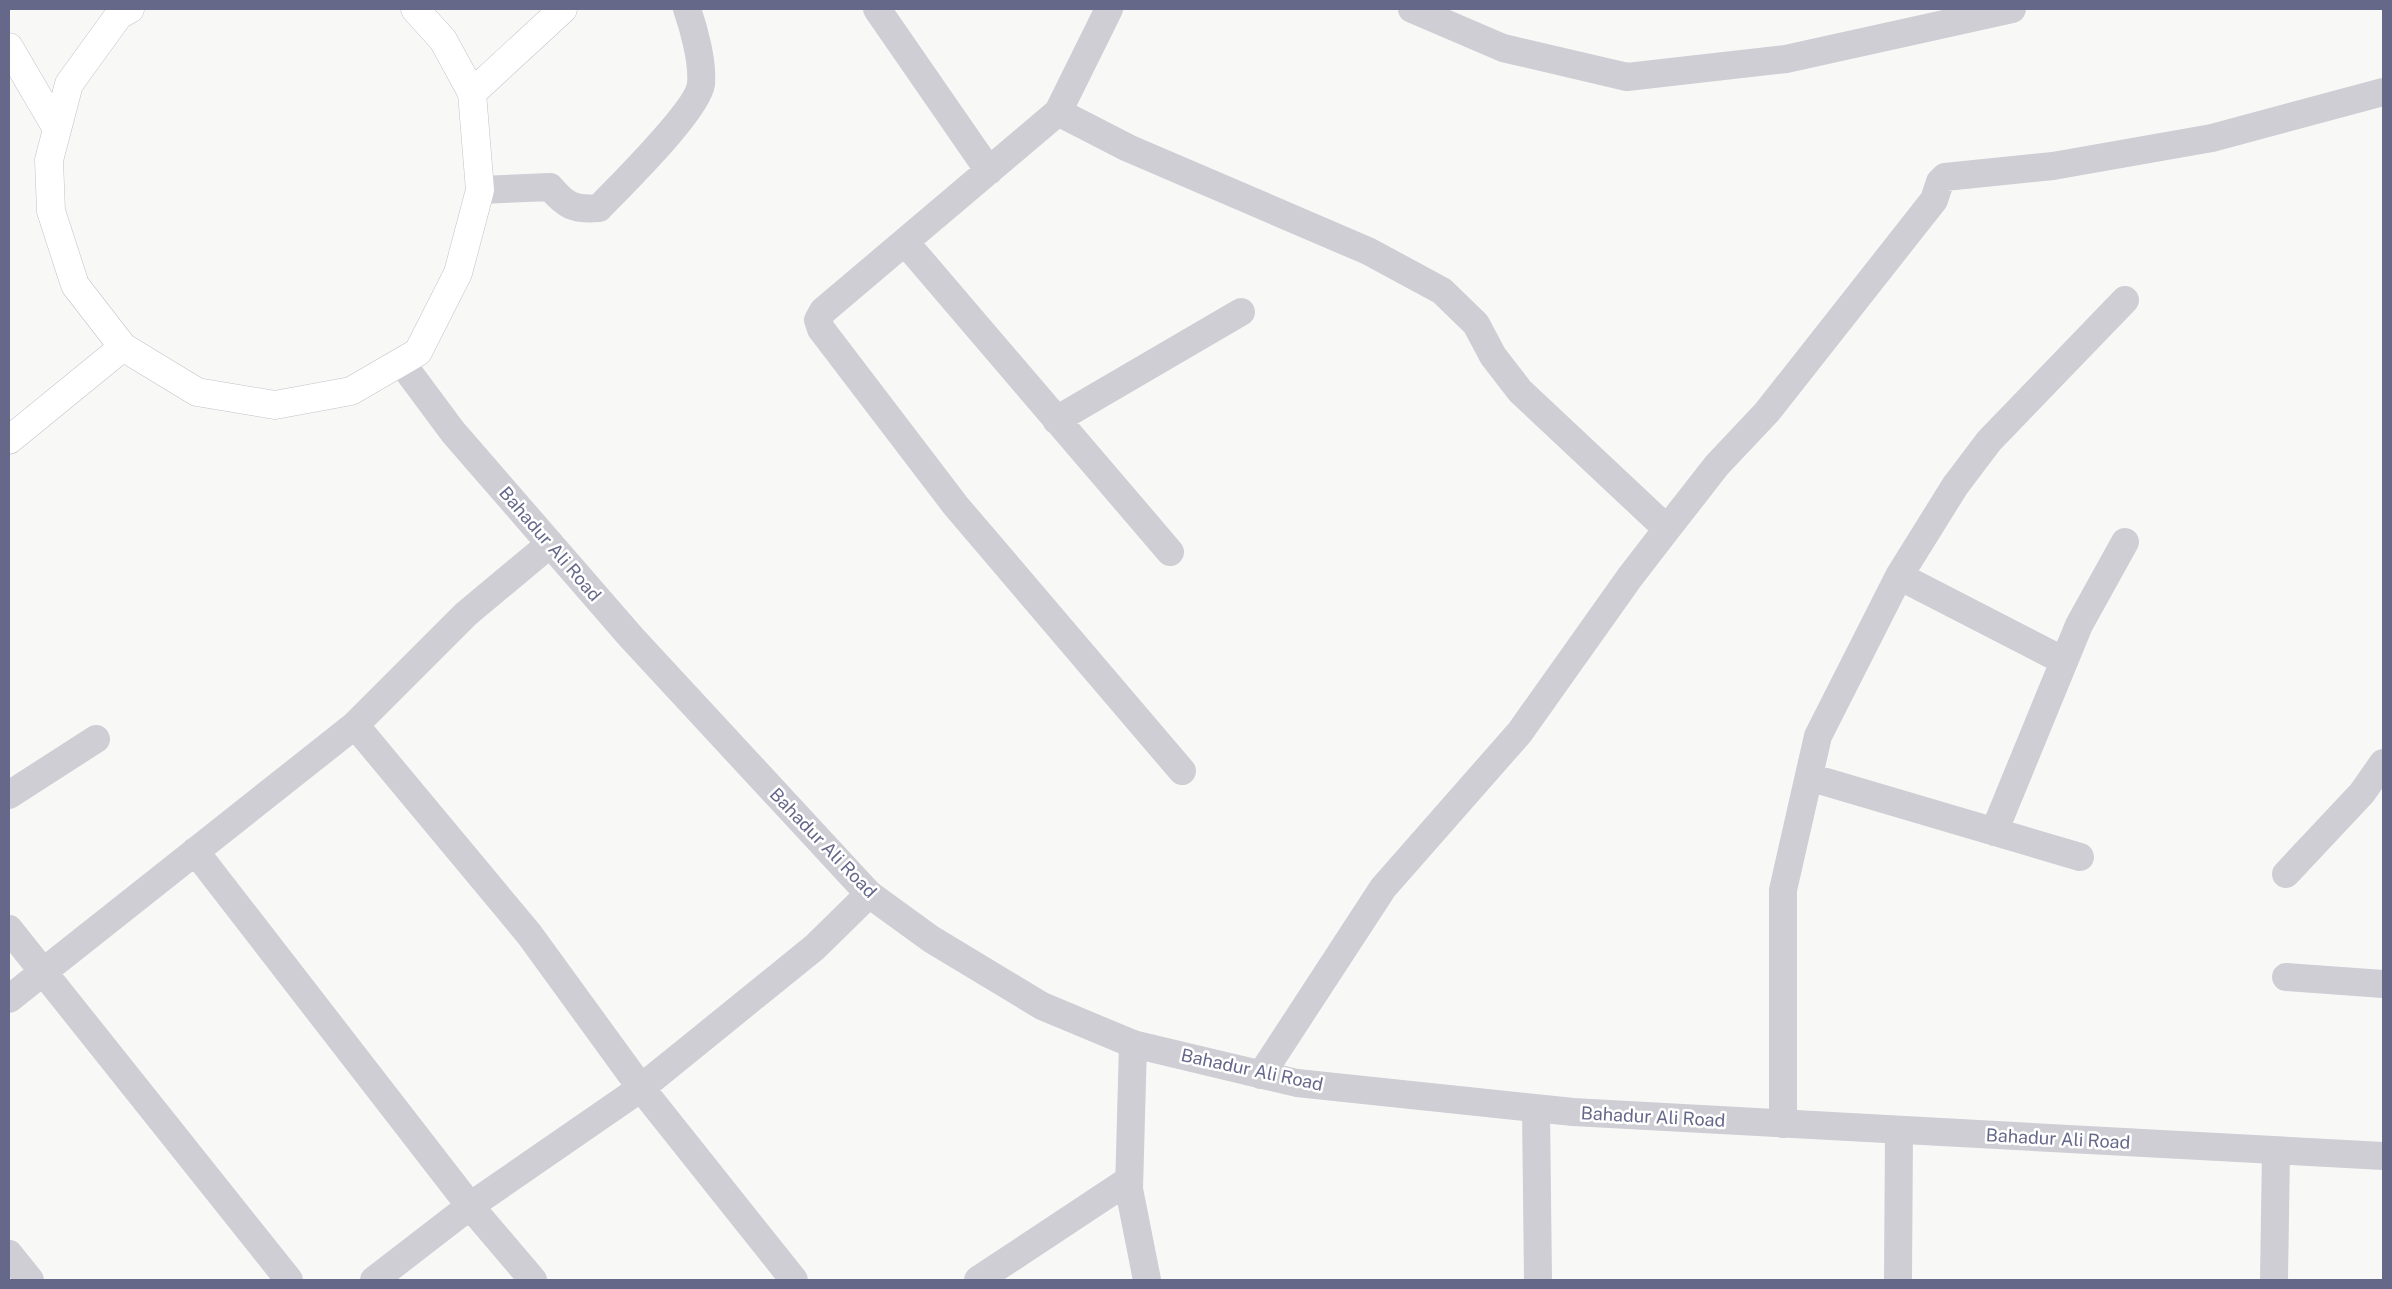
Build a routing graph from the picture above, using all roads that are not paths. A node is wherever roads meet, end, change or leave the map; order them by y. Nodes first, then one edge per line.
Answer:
1 (130, 9) edge
2 (563, 9) edge
3 (686, 9) edge
4 (877, 9) edge
5 (1109, 9) edge
6 (1412, 9) edge
7 (2012, 9) edge
8 (422, 11) edge
9 (9, 47) edge
10 (2383, 92) edge
11 (472, 93) junction
12 (1058, 112) junction
13 (57, 129) junction
14 (989, 171) junction
15 (480, 190) junction
16 (905, 242) junction
17 (2125, 300) dead end
18 (1241, 312) dead end
19 (123, 347) junction
20 (400, 362) junction
21 (1056, 420) junction
22 (9, 440) edge
23 (1667, 529) junction
24 (2125, 542) dead end
25 (550, 544) junction
26 (1170, 552) dead end
27 (1899, 576) junction
28 (2064, 661) junction
29 (355, 725) junction
30 (96, 739) dead end
31 (2383, 763) edge
32 (1182, 771) dead end
33 (1809, 777) junction
34 (2372, 794) edge
35 (9, 795) edge
36 (1994, 832) junction
37 (195, 851) junction
38 (2080, 856) dead end
39 (2286, 874) dead end
40 (869, 894) junction
41 (9, 929) edge
42 (42, 972) junction
43 (2286, 977) dead end
44 (2383, 984) edge
45 (9, 999) edge
46 (1133, 1044) junction
47 (1261, 1075) junction
48 (641, 1088) junction
49 (1536, 1109) junction
50 (1783, 1124) junction
51 (1899, 1130) junction
52 (2276, 1151) junction
53 (2383, 1156) edge
54 (1129, 1180) junction
55 (470, 1206) junction
56 (9, 1254) edge
57 (30, 1280) edge
58 (289, 1280) edge
59 (374, 1280) edge
60 (532, 1280) edge
61 (794, 1280) edge
62 (978, 1280) edge
63 (1147, 1280) edge
64 (1538, 1280) edge
65 (1898, 1280) edge
66 (2274, 1280) edge

1 - 13 main road
2 - 11 main road
3 - 15 street
4 - 14 street
5 - 12 street
6 - 7 street
8 - 11 main road
9 - 13 main road
10 - 23 street
11 - 15 main road
12 - 14 street
12 - 23 street
13 - 19 main road
14 - 16 street
15 - 20 main road
16 - 21 street
16 - 32 street
17 - 27 street
18 - 21 street
19 - 20 main road
19 - 22 main road
20 - 25 street, Bahadur Ali Road
21 - 26 street
23 - 47 street
24 - 28 street
25 - 29 street
25 - 40 street, Bahadur Ali Road
27 - 28 street
27 - 33 street
28 - 36 street
29 - 37 street
29 - 48 street
30 - 35 street
31 - 34 street
33 - 36 street
33 - 50 street
34 - 39 street
36 - 38 street
37 - 42 street
37 - 55 street
40 - 46 street, Bahadur Ali Road
40 - 48 street
41 - 42 street
42 - 45 street
42 - 58 street
43 - 44 street
46 - 47 street, Bahadur Ali Road
46 - 54 street
47 - 49 street, Bahadur Ali Road
48 - 55 street
48 - 61 street
49 - 50 street, Bahadur Ali Road
49 - 64 street
50 - 51 street, Bahadur Ali Road
51 - 52 street, Bahadur Ali Road
51 - 65 street
52 - 53 street, Bahadur Ali Road
52 - 66 street
54 - 62 street
54 - 63 street
55 - 59 street
55 - 60 street
56 - 57 street

